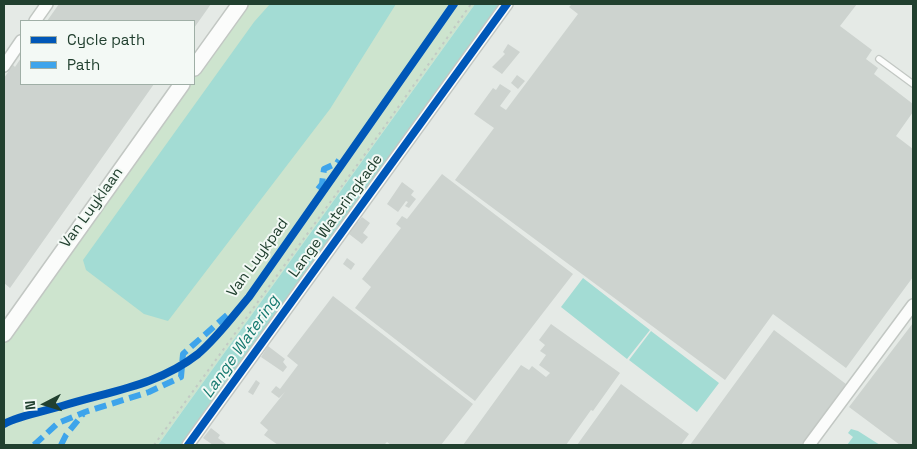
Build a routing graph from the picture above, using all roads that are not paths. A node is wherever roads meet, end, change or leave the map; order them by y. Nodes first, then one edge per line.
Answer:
1 (47, 4) edge
2 (240, 4) edge
3 (507, 4) edge
4 (36, 20) edge
5 (20, 42) edge
6 (879, 59) dead end
7 (4, 66) edge
8 (195, 67) edge
9 (913, 84) edge
10 (181, 85) edge
11 (913, 305) edge
12 (4, 334) edge
13 (191, 444) edge
14 (809, 445) edge

1 - 4 street
2 - 8 street
3 - 13 street, Lange Wateringkade
5 - 7 street
6 - 9 lane
10 - 12 street, Van Luyklaan
11 - 14 street

